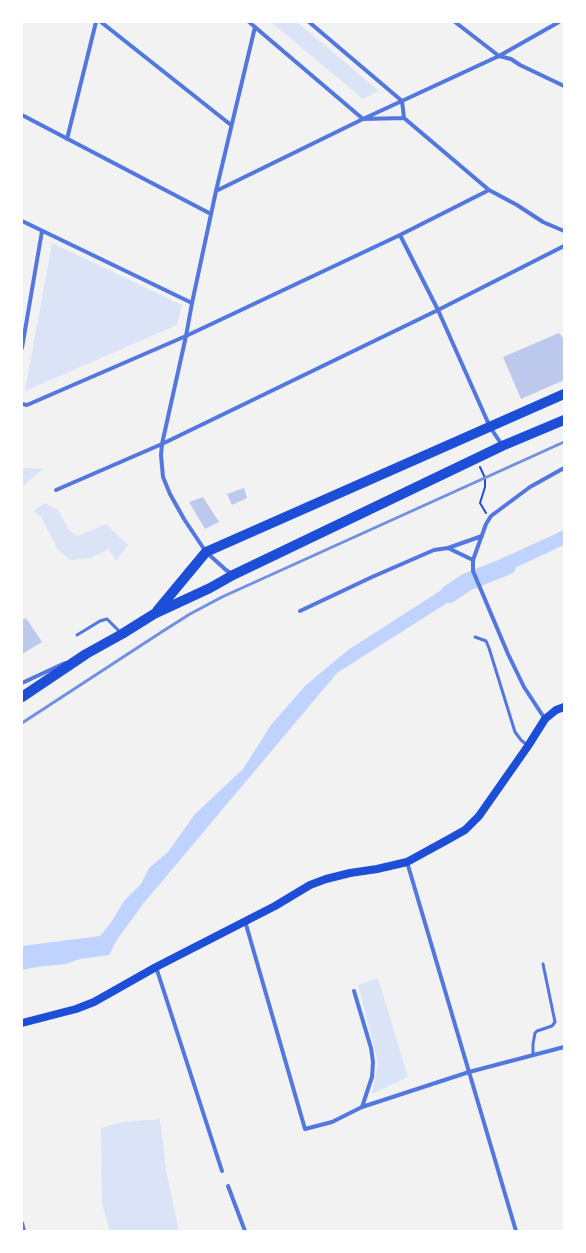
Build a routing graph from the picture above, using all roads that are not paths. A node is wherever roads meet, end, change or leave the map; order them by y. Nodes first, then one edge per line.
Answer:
1 (96, 22) edge
2 (101, 22) edge
3 (249, 22) edge
4 (309, 22) edge
5 (455, 22) edge
6 (560, 22) edge
7 (255, 27) junction
8 (499, 56) junction
9 (564, 86) edge
10 (402, 101) junction
11 (22, 115) edge
12 (404, 118) junction
13 (363, 119) junction
14 (231, 125) junction
15 (67, 139) junction
16 (489, 190) junction
17 (216, 191) junction
18 (211, 214) junction
19 (22, 221) edge
20 (42, 231) junction
21 (564, 231) edge
22 (400, 235) junction
23 (564, 246) edge
24 (192, 303) junction
25 (438, 310) junction
26 (186, 336) junction
27 (22, 348) edge
28 (564, 394) edge
29 (22, 404) edge
30 (564, 420) edge
31 (490, 427) junction
32 (162, 444) junction
33 (502, 446) junction
34 (564, 468) edge
35 (56, 490) dead end
36 (482, 536) junction
37 (448, 548) junction
38 (206, 552) junction
39 (473, 560) junction
40 (233, 575) junction
41 (300, 611) dead end
42 (154, 614) junction
43 (122, 634) junction
44 (76, 635) dead end
45 (475, 637) dead end
46 (86, 654) junction
47 (22, 683) edge
48 (22, 697) edge
49 (564, 707) edge
50 (545, 719) junction
51 (528, 746) junction
52 (407, 862) junction
53 (245, 921) junction
54 (543, 964) dead end
55 (156, 967) junction
56 (354, 991) dead end
57 (22, 1022) edge
58 (564, 1047) edge
59 (533, 1055) junction
60 (469, 1072) junction
61 (362, 1107) junction
62 (222, 1171) dead end
63 (228, 1186) dead end
64 (22, 1223) edge
65 (24, 1231) edge
66 (245, 1231) edge
67 (516, 1231) edge

1 - 15 street
2 - 14 street
3 - 7 street
4 - 10 street
5 - 8 street
6 - 8 street
7 - 13 street
7 - 14 street
8 - 9 street
8 - 10 street
10 - 12 street
10 - 13 street
11 - 15 street
12 - 13 street
12 - 16 street
13 - 17 street
14 - 17 street
15 - 18 street
16 - 21 street
16 - 22 street
17 - 18 street
18 - 24 street
19 - 20 street
20 - 24 street
20 - 27 street
22 - 25 street
22 - 26 street
23 - 25 street
24 - 26 street
25 - 31 street
25 - 32 street
26 - 29 street
26 - 32 street
28 - 31 main road
30 - 33 main road
31 - 33 street
31 - 38 main road
32 - 35 street
32 - 38 street
33 - 40 main road
34 - 36 street
36 - 37 street
36 - 39 street
37 - 39 street
37 - 41 street
38 - 40 street
38 - 42 main road
39 - 50 street
40 - 42 main road
42 - 43 main road
43 - 44 lane
43 - 46 main road
45 - 51 lane
46 - 47 street
46 - 48 main road
49 - 50 main road
50 - 51 main road
51 - 52 main road
52 - 53 main road
52 - 60 street
53 - 55 main road
53 - 61 street
54 - 59 lane
55 - 57 main road
55 - 62 street
56 - 61 street
58 - 59 street
59 - 60 street
60 - 61 street
60 - 67 street
63 - 66 street
64 - 65 street

